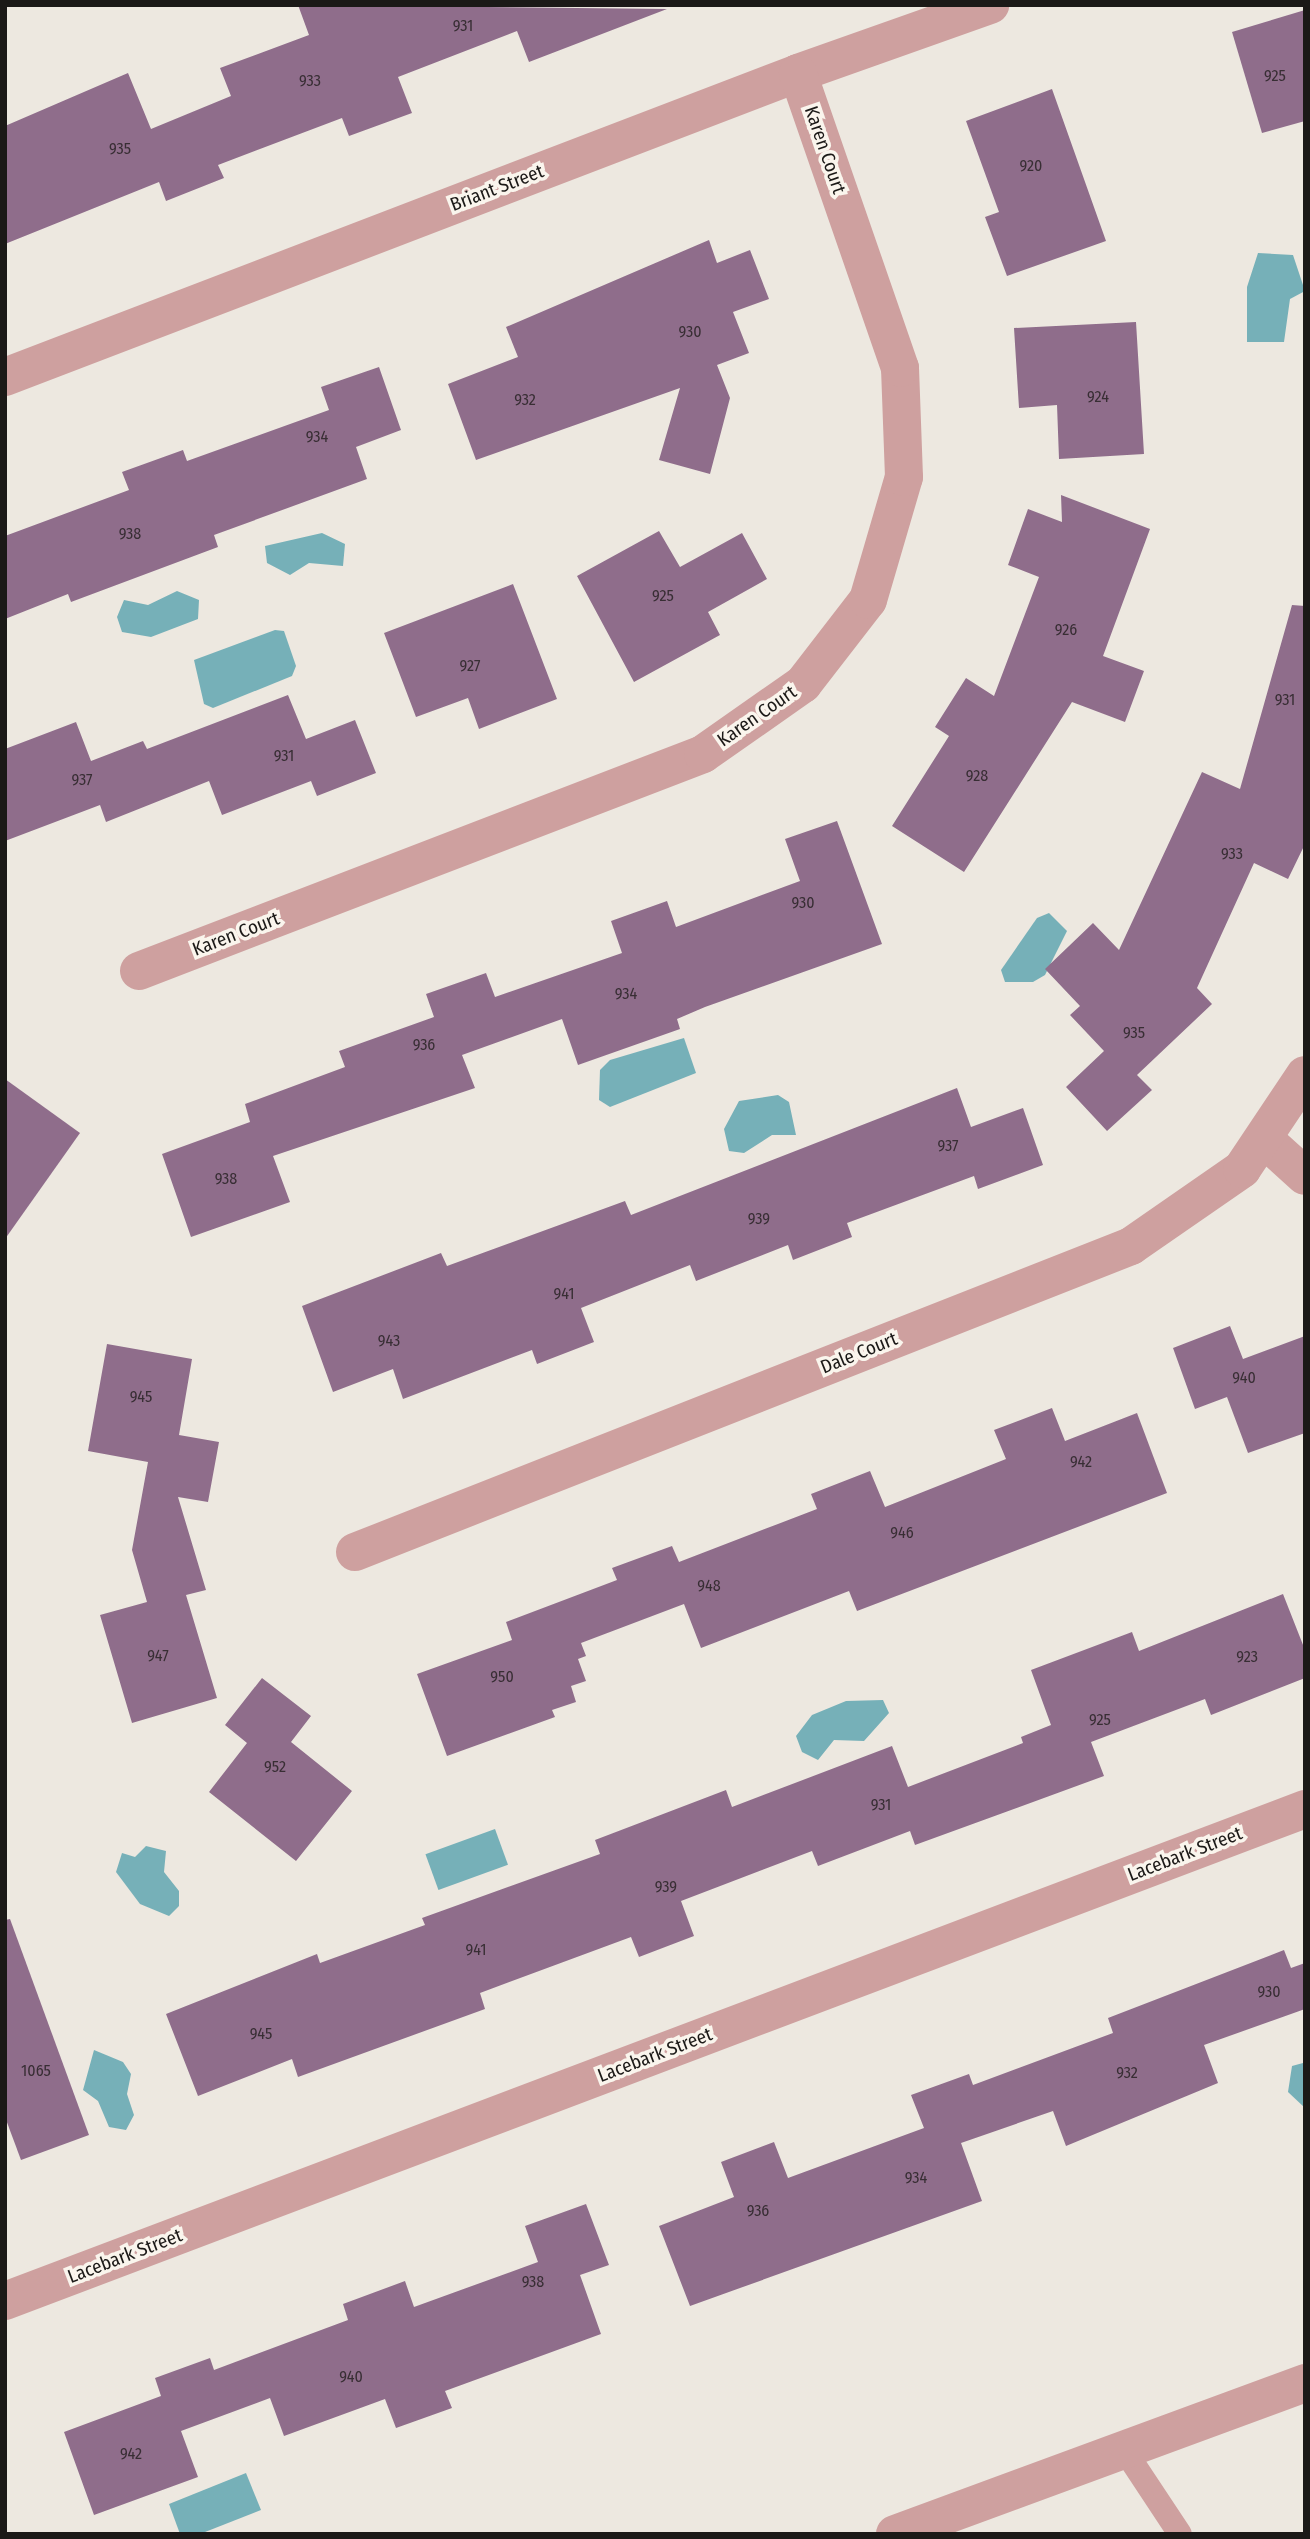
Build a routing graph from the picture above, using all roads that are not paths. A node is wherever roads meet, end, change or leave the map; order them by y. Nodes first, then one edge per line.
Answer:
1 (990, 5) edge
2 (798, 72) junction
3 (5, 377) edge
4 (139, 971) dead end
5 (1305, 1075) edge
6 (1264, 1139) junction
7 (1305, 1176) edge
8 (355, 1552) dead end
9 (1305, 1809) edge
10 (5, 2301) edge
11 (1305, 2383) edge
12 (1123, 2448) junction
13 (895, 2534) edge
14 (1180, 2534) edge

1 - 2 street, Briant Street
2 - 3 street, Briant Street
2 - 4 street, Karen Court
5 - 6 street, Dale Court
6 - 7 street
6 - 8 street, Dale Court
9 - 10 street, Lacebark Street
11 - 12 street
12 - 13 street
12 - 14 lane

